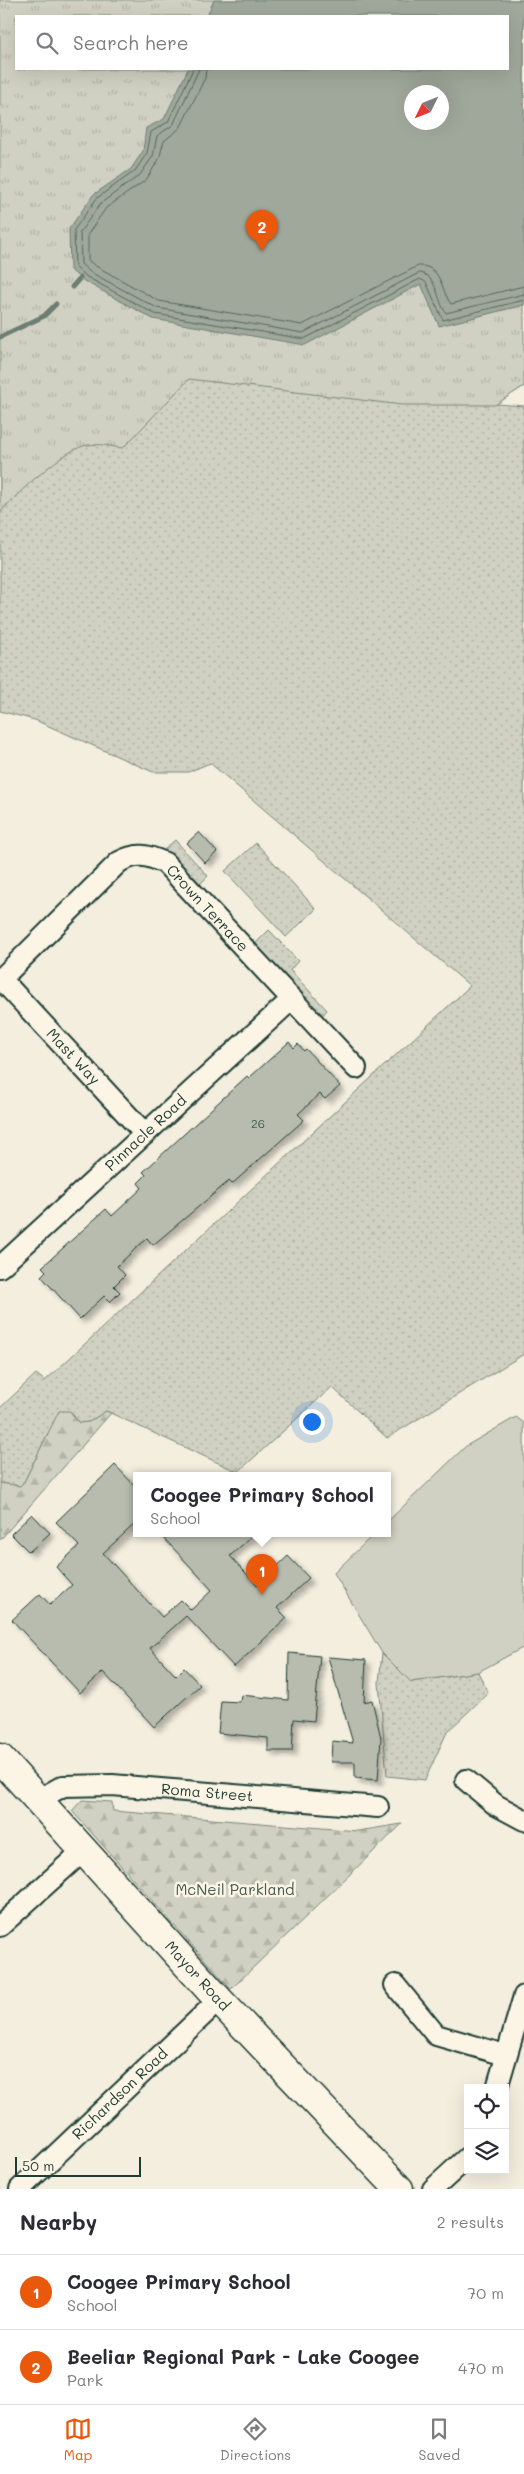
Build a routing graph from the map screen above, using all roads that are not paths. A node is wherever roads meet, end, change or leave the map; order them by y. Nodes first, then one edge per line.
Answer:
1 (0, 979) edge
2 (292, 999) junction
3 (356, 1068) dead end
4 (145, 1134) junction
5 (0, 1267) edge
6 (0, 1758) edge
7 (466, 1780) dead end
8 (40, 1800) junction
9 (378, 1806) dead end
10 (524, 1820) edge
11 (84, 1850) junction
12 (0, 1926) edge
13 (396, 1985) dead end
14 (524, 1996) edge
15 (219, 2000) junction
16 (505, 2055) junction
17 (498, 2084) edge
18 (464, 2162) edge
19 (20, 2189) edge
20 (399, 2189) edge
21 (433, 2189) edge

1 - 2 street, Crown Terrace
1 - 4 street, Mast Way
2 - 3 street, Crown Terrace
2 - 4 street, Pinnacle Road
4 - 5 street, Pinnacle Road
6 - 8 main road, Mayor Road
7 - 10 street
8 - 9 street, Roma Street
8 - 11 main road, Mayor Road
11 - 12 street
11 - 15 main road, Mayor Road
13 - 16 street
14 - 16 street
15 - 19 street, Richardson Road
15 - 20 main road, Mayor Road
16 - 17 street
18 - 21 street

